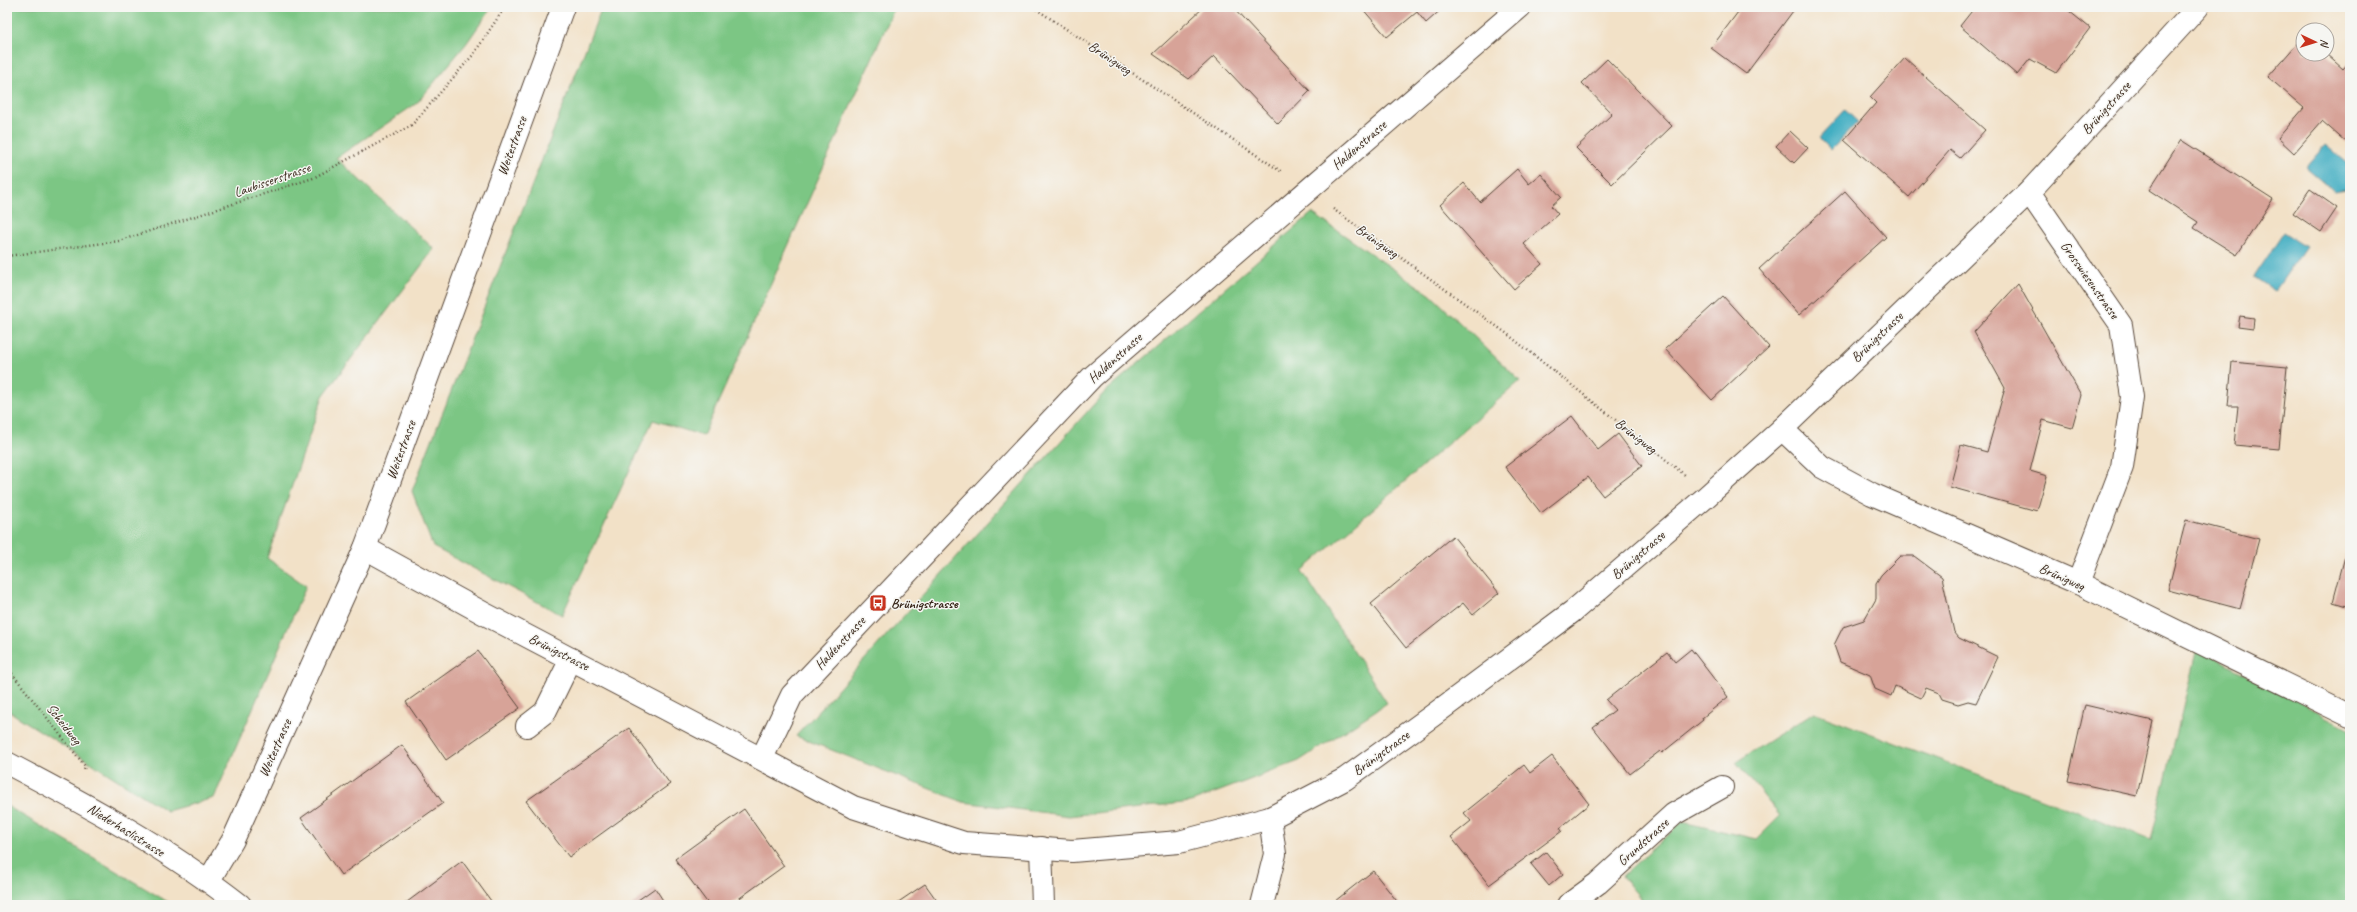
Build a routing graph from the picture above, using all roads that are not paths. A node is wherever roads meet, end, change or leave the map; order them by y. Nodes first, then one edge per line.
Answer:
1 (563, 7) edge
2 (1520, 7) edge
3 (2198, 7) edge
4 (2029, 192) junction
5 (1782, 429) junction
6 (365, 548) junction
7 (2078, 583) junction
8 (571, 659) junction
9 (2350, 716) edge
10 (527, 726) dead end
11 (762, 758) junction
12 (7, 763) edge
13 (1722, 787) dead end
14 (1270, 818) junction
15 (1041, 848) junction
16 (208, 880) junction
17 (240, 905) edge
18 (1043, 905) edge
19 (1262, 905) edge
20 (1568, 905) edge

1 - 6 street, Weitestrasse
2 - 11 street, Haldenstrasse
3 - 4 street, Brünigstrasse
4 - 5 street, Brünigstrasse
4 - 7 street, Grosswiesenstrasse
5 - 7 street, Brünigweg
5 - 14 street, Brünigstrasse
6 - 8 street, Brünigstrasse
6 - 16 street, Weitestrasse
7 - 9 street, Brünigweg
8 - 10 street
8 - 11 street, Brünigstrasse
11 - 15 street, Brünigstrasse
12 - 16 street, Niederhaslistrasse
13 - 20 street, Grundstrasse
14 - 15 street, Brünigstrasse
14 - 19 street
15 - 18 street
16 - 17 street, Niederhaslistrasse

